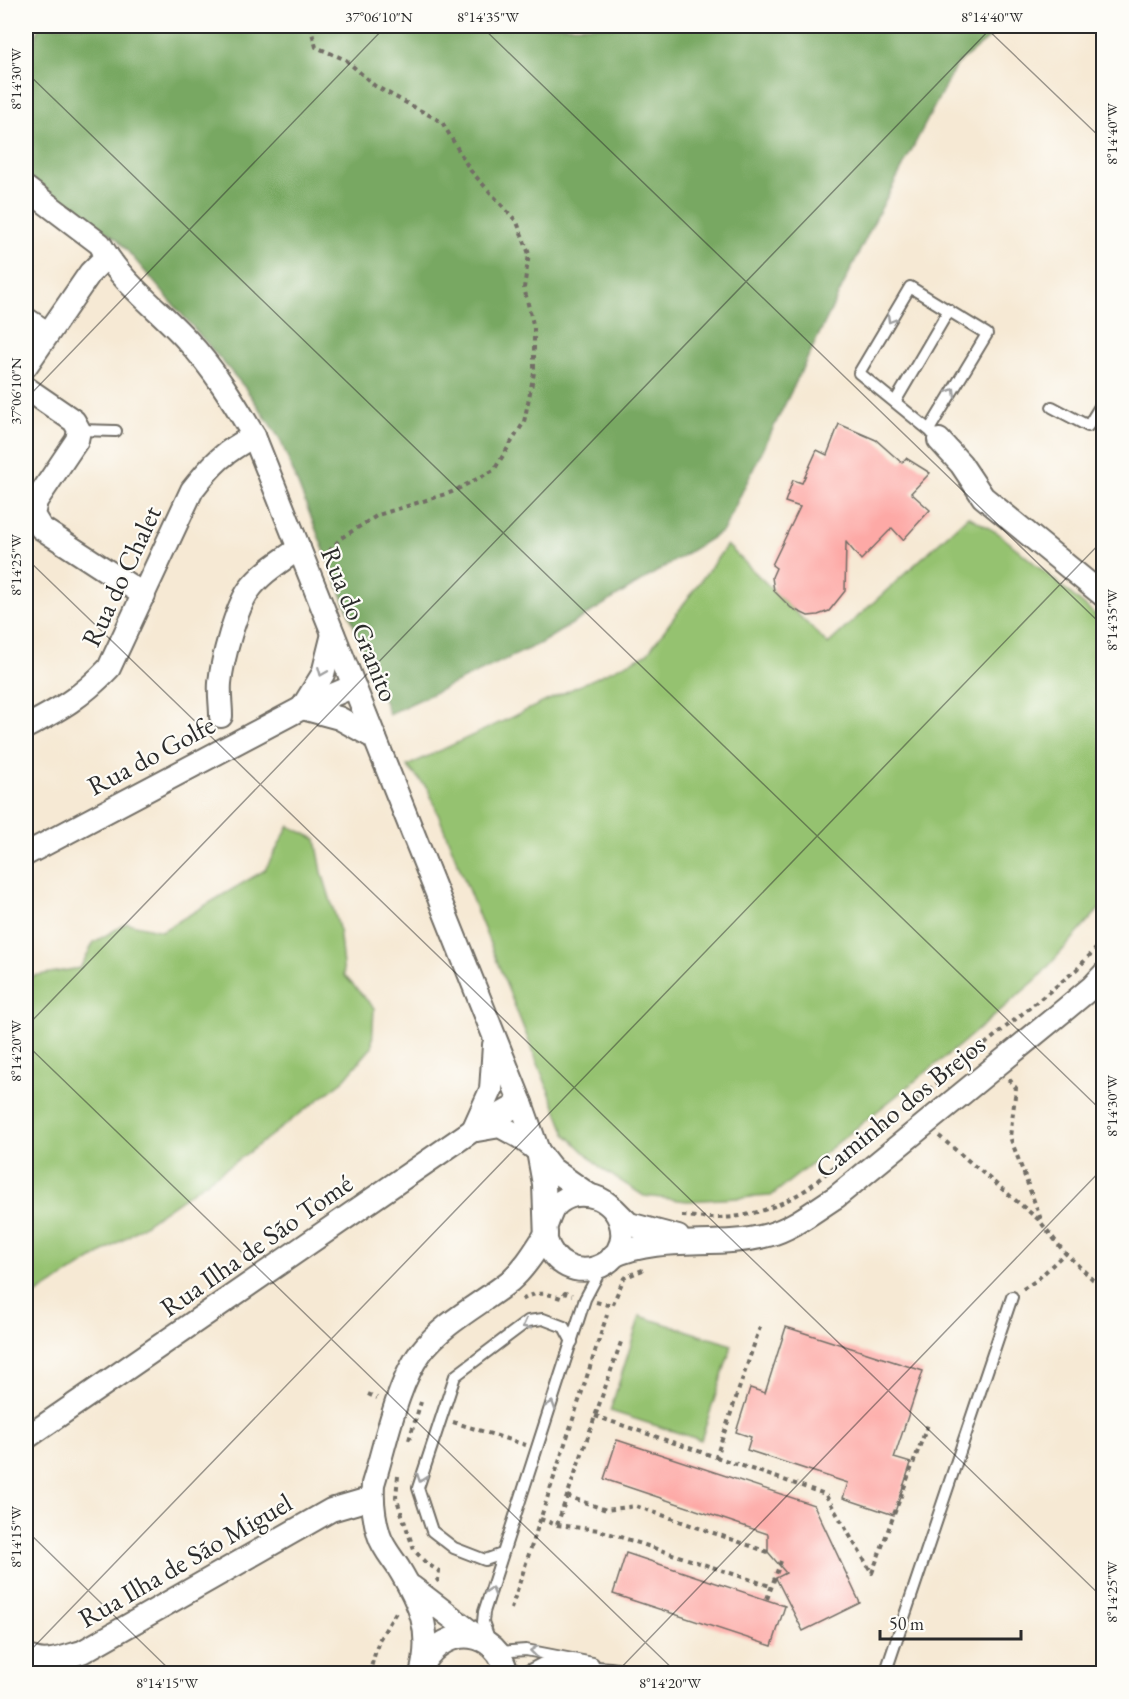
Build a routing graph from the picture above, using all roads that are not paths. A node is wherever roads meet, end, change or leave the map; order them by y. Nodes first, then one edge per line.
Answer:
1 (26, 188) edge
2 (107, 256) junction
3 (949, 310) junction
4 (26, 319) edge
5 (47, 333) junction
6 (26, 366) edge
7 (26, 388) edge
8 (1104, 400) edge
9 (895, 402) junction
10 (1052, 407) dead end
11 (79, 430) junction
12 (116, 431) dead end
13 (934, 435) junction
14 (254, 436) junction
15 (299, 548) junction
16 (144, 595) junction
17 (1104, 596) edge
18 (333, 634) junction
19 (354, 686) junction
20 (302, 708) junction
21 (221, 716) dead end
22 (26, 727) edge
23 (375, 738) junction
24 (26, 854) edge
25 (1104, 974) edge
26 (494, 1036) junction
27 (521, 1103) junction
28 (473, 1130) junction
29 (538, 1151) junction
30 (589, 1195) junction
31 (613, 1209) junction
32 (546, 1230) junction
33 (712, 1243) junction
34 (608, 1261) junction
35 (564, 1266) junction
36 (512, 1280) junction
37 (1012, 1297) road end
38 (572, 1342) junction
39 (26, 1438) edge
40 (372, 1498) junction
41 (502, 1554) junction
42 (414, 1591) junction
43 (490, 1646) junction
44 (26, 1655) edge
45 (422, 1668) edge
46 (610, 1668) junction
47 (507, 1674) edge
48 (522, 1674) edge
49 (583, 1674) edge
50 (650, 1674) edge
51 (885, 1674) edge

1 - 2 street, Rua do Granito
2 - 5 street
2 - 14 street, Rua do Granito
3 - 9 lane
3 -> 9 lane
13 -> 3 lane
4 - 5 street
5 - 6 street
7 - 11 street
8 - 10 lane
9 - 13 lane
11 - 12 lane
11 - 16 street
13 - 17 street
14 - 15 street, Rua do Granito
14 - 16 street, Rua do Chalet
15 - 18 street, Rua do Granito
15 - 21 street
16 - 22 street, Rua do Chalet
18 - 19 street, Rua do Granito
18 -> 20 street
19 - 20 street, Rua do Golfe
19 - 23 street, Rua do Granito
20 - 23 street
20 - 24 street, Rua do Golfe
23 - 26 street, Rua do Granito
25 - 33 street, Caminho dos Brejos
26 - 27 street, Rua do Granito
26 - 28 street
27 - 28 street, Rua Ilha de São Tomé
27 - 29 street, Rua do Granito
28 - 29 street
28 - 39 street, Rua Ilha de São Tomé
29 - 30 street, Rua do Granito
29 - 32 street, Rua do Granito
30 - 31 street
30 - 32 street
31 - 33 street, Caminho dos Brejos
31 - 34 street
32 - 35 street
32 - 36 street
33 - 34 street, Caminho dos Brejos
34 - 35 street
34 - 38 lane
35 - 36 street
36 - 40 street
37 - 51 lane
41 -> 38 lane
38 -> 41 lane
40 - 42 street
40 - 44 street, Rua Ilha de São Miguel
43 -> 41 lane
42 - 43 street
42 - 45 street
43 - 45 street
46 -> 43 lane
43 - 47 street
46 - 48 lane
46 - 49 lane
46 - 50 lane

